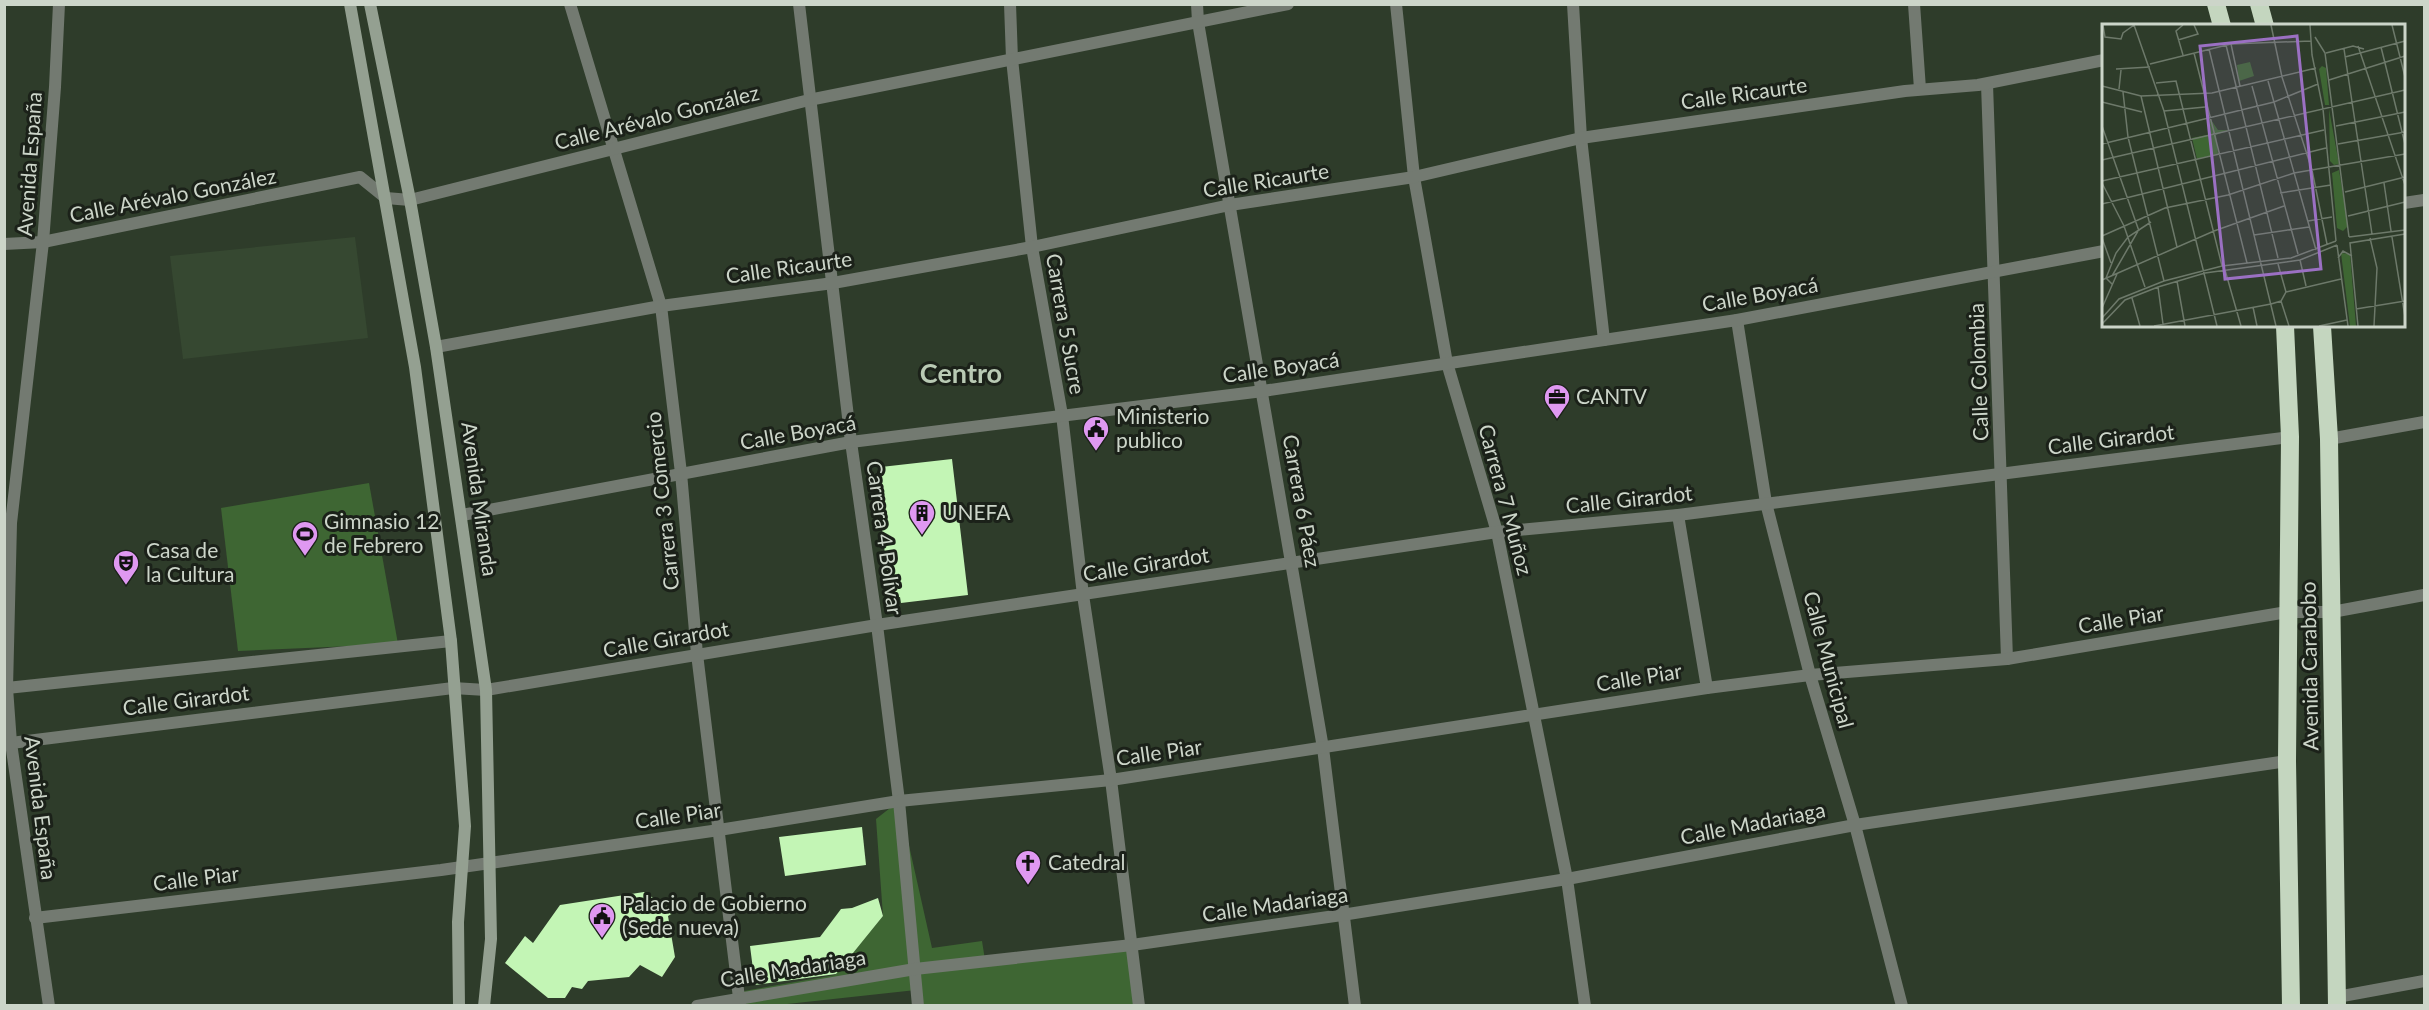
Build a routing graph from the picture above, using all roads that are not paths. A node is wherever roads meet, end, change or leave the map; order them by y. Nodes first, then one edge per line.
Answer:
1 (59, 4) edge
2 (350, 4) edge
3 (370, 4) edge
4 (570, 4) edge
5 (799, 4) edge
6 (1010, 4) edge
7 (1197, 4) edge
8 (1288, 4) edge
9 (1396, 4) edge
10 (1573, 4) edge
11 (1914, 4) edge
12 (2216, 4) edge
13 (2259, 4) edge
14 (1198, 22) junction
15 (2221, 24) edge
16 (2264, 24) edge
17 (1012, 59) junction
18 (2102, 60) edge
19 (1987, 84) junction
20 (1920, 89) junction
21 (809, 100) junction
22 (1581, 138) junction
23 (612, 149) junction
24 (1414, 177) junction
25 (386, 198) junction
26 (410, 200) junction
27 (2424, 200) edge
28 (2405, 203) edge
29 (1230, 205) junction
30 (43, 242) junction
31 (4, 244) edge
32 (1032, 247) junction
33 (2102, 251) edge
34 (1995, 271) junction
35 (832, 283) junction
36 (661, 306) junction
37 (1737, 320) junction
38 (2285, 327) edge
39 (2322, 327) edge
40 (1604, 340) junction
41 (436, 348) junction
42 (1447, 363) junction
43 (1263, 392) junction
44 (1062, 415) junction
45 (2424, 422) edge
46 (2290, 437) junction
47 (2329, 439) junction
48 (851, 442) junction
49 (681, 473) junction
50 (2002, 473) junction
51 (1766, 503) junction
52 (462, 515) junction
53 (1678, 515) junction
54 (1497, 532) junction
55 (1293, 563) junction
56 (1083, 595) junction
57 (2424, 595) edge
58 (2287, 612) junction
59 (2332, 612) junction
60 (877, 625) junction
61 (451, 641) junction
62 (697, 654) junction
63 (2007, 659) junction
64 (1810, 675) junction
65 (7, 688) junction
66 (453, 688) junction
67 (1707, 688) junction
68 (486, 690) junction
69 (1534, 714) junction
70 (11, 743) junction
71 (1323, 748) junction
72 (2287, 761) junction
73 (1111, 780) junction
74 (899, 801) junction
75 (1855, 825) junction
76 (719, 830) junction
77 (490, 862) junction
78 (461, 866) junction
79 (1566, 879) junction
80 (1342, 915) junction
81 (35, 918) junction
82 (1132, 945) junction
83 (915, 969) junction
84 (2424, 981) edge
85 (740, 1001) edge
86 (2337, 1001) edge
87 (49, 1005) edge
88 (459, 1005) edge
89 (484, 1005) edge
90 (697, 1005) edge
91 (918, 1005) edge
92 (1139, 1005) edge
93 (1355, 1005) edge
94 (1585, 1005) edge
95 (1902, 1005) edge
96 (2291, 1005) edge

1 - 30 street, Avenida España
2 - 25 main road
3 - 26 main road, Avenida Miranda
4 - 23 street, Carrera 3 Comercio
5 - 21 street, Carrera 4 Bolívar
6 - 17 street, Carrera 5 Sucre
7 - 14 street, Carrera 6 Páez
8 - 14 street, Calle Arévalo González
9 - 24 street, Carrera 7 Muñoz
10 - 22 street
11 - 20 street
12 - 15 highway
13 - 16 highway
14 - 17 street, Calle Arévalo González
14 - 29 street, Carrera 6 Páez
17 - 21 street, Calle Arévalo González
17 - 32 street, Carrera 5 Sucre
18 - 19 street, Calle Ricaurte
19 - 20 street, Calle Ricaurte
19 - 34 street, Calle Colombia
20 - 22 street, Calle Ricaurte
21 - 23 street, Calle Arévalo González
21 - 35 street, Carrera 4 Bolívar
22 - 24 street, Calle Ricaurte
22 - 40 street
23 - 26 street, Calle Arévalo González
23 - 36 street, Carrera 3 Comercio
24 - 29 street, Calle Ricaurte
24 - 42 street, Carrera 7 Muñoz
25 - 26 street, Calle Arévalo González
25 - 30 street, Calle Arévalo González
25 - 61 main road
26 - 41 main road, Avenida Miranda
27 - 28 street
29 - 32 street, Calle Ricaurte
29 - 43 street, Carrera 6 Páez
30 - 31 street
30 - 65 street, Avenida España
32 - 35 street, Calle Ricaurte
32 - 44 street, Carrera 5 Sucre
33 - 34 street, Calle Boyacá
34 - 37 street, Calle Boyacá
34 - 50 street, Calle Colombia
35 - 36 street, Calle Ricaurte
35 - 48 street, Carrera 4 Bolívar
36 - 41 street, Calle Ricaurte
36 - 49 street, Carrera 3 Comercio
37 - 40 street, Calle Boyacá
37 - 51 street, Calle Municipal
38 - 46 highway, Avenida Carabobo
39 - 47 highway, Avenida Carabobo
40 - 42 street, Calle Boyacá
41 - 52 main road, Avenida Miranda
42 - 43 street, Calle Boyacá
42 - 54 street, Carrera 7 Muñoz
43 - 44 street, Calle Boyacá
43 - 55 street, Carrera 6 Páez
44 - 48 street, Calle Boyacá
44 - 56 street, Carrera 5 Sucre
45 - 47 street
46 - 50 street, Calle Girardot
46 - 58 highway, Avenida Carabobo
47 - 59 highway, Avenida Carabobo
48 - 49 street, Calle Boyacá
48 - 60 street, Carrera 4 Bolívar
49 - 52 street, Calle Boyacá
49 - 62 street, Carrera 3 Comercio
50 - 51 street, Calle Girardot
50 - 63 street, Calle Colombia
51 - 53 street, Calle Girardot
51 - 64 street, Calle Municipal
52 - 68 main road, Avenida Miranda
53 - 54 street, Calle Girardot
53 - 67 street
54 - 55 street, Calle Girardot
54 - 69 street, Carrera 7 Muñoz
55 - 56 street, Calle Girardot
55 - 71 street, Carrera 6 Páez
56 - 60 street, Calle Girardot
56 - 73 street, Carrera 5 Sucre
57 - 59 street, Calle Piar
58 - 59 street, Calle Piar
58 - 63 street, Calle Piar
58 - 72 highway, Avenida Carabobo
59 - 86 highway, Avenida Carabobo
60 - 62 street, Calle Girardot
60 - 74 street, Carrera 4 Bolívar
61 - 65 street
61 - 66 main road
62 - 68 street, Calle Girardot
62 - 76 street, Carrera 3 Comercio
63 - 64 street, Calle Piar
64 - 67 street, Calle Piar
64 - 75 street, Calle Municipal
65 - 70 street, Avenida España
66 - 68 street, Calle Girardot
66 - 70 street, Calle Girardot
66 - 78 main road
67 - 69 street, Calle Piar
68 - 77 main road, Avenida Miranda
69 - 71 street, Calle Piar
69 - 79 street, Carrera 7 Muñoz
70 - 81 street, Avenida España
71 - 73 street, Calle Piar
71 - 80 street, Carrera 6 Páez
72 - 75 street, Calle Madariaga
72 - 96 highway, Avenida Carabobo
73 - 74 street, Calle Piar
73 - 82 street, Carrera 5 Sucre
74 - 76 street, Calle Piar
74 - 83 street, Carrera 4 Bolívar
75 - 79 street, Calle Madariaga
75 - 95 street, Calle Municipal
76 - 77 street, Calle Piar
76 - 85 street, Carrera 3 Comercio
77 - 78 street, Calle Piar
77 - 89 main road, Avenida Miranda
78 - 81 street, Calle Piar
78 - 88 main road
79 - 80 street, Calle Madariaga
79 - 94 street, Carrera 7 Muñoz
80 - 82 street, Calle Madariaga
80 - 93 street, Carrera 6 Páez
81 - 87 street, Avenida España
82 - 83 street, Calle Madariaga
82 - 92 street, Carrera 5 Sucre
83 - 85 street, Calle Madariaga
83 - 91 street, Carrera 4 Bolívar
84 - 86 street
85 - 90 street, Calle Madariaga

